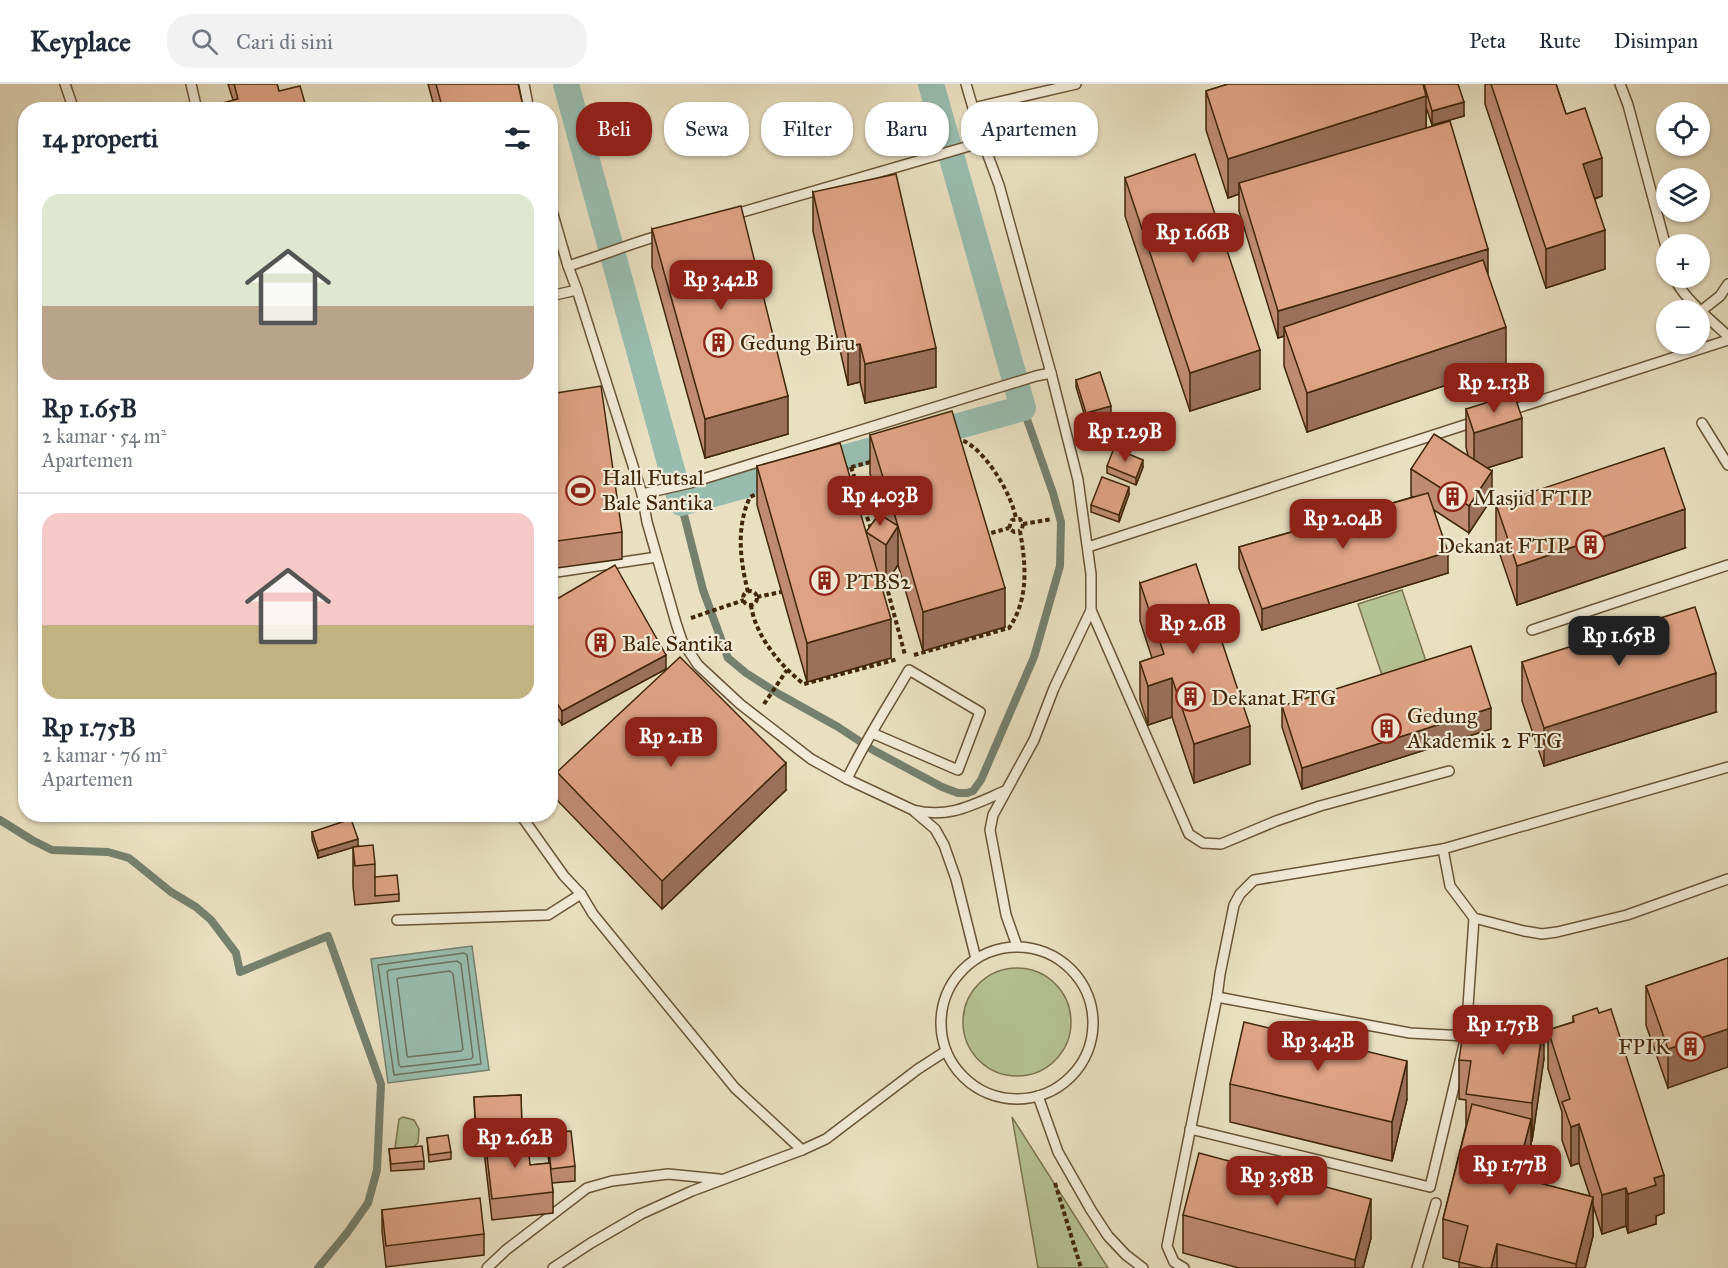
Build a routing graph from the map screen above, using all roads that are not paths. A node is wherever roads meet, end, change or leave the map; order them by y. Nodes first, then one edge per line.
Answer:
1 (65, 84) edge
2 (191, 84) edge
3 (524, 84) edge
4 (966, 84) edge
5 (1076, 84) edge
6 (1620, 84) edge
7 (71, 102) edge
8 (195, 102) edge
9 (527, 102) edge
10 (971, 102) edge
11 (999, 102) edge
12 (961, 149) edge
13 (988, 156) edge
14 (723, 218) edge
15 (678, 230) edge
16 (558, 232) edge
17 (1663, 234) edge
18 (568, 266) junction
19 (1728, 284) edge
20 (1681, 288) edge
21 (578, 290) junction
22 (558, 294) edge
23 (1691, 300) edge
24 (1710, 304) edge
25 (1710, 320) edge
26 (1728, 338) edge
27 (1051, 373) junction
28 (1504, 412) edge
29 (1482, 419) edge
30 (1702, 423) dead end
31 (1728, 465) edge
32 (642, 494) junction
33 (1088, 547) junction
34 (657, 557) junction
35 (1728, 565) edge
36 (558, 572) edge
37 (1091, 610) junction
38 (1532, 630) dead end
39 (871, 734) junction
40 (1728, 767) edge
41 (1449, 771) dead end
42 (847, 779) junction
43 (1005, 791) junction
44 (913, 810) junction
45 (526, 822) edge
46 (1443, 849) junction
47 (1728, 879) edge
48 (581, 894) junction
49 (1474, 918) junction
50 (397, 921) dead end
51 (1017, 946) junction
52 (976, 959) junction
53 (1217, 997) junction
54 (1466, 1036) junction
55 (946, 1051) junction
56 (1038, 1096) junction
57 (1190, 1129) junction
58 (802, 1150) junction
59 (722, 1180) junction
60 (1436, 1203) dead end
61 (487, 1268) edge
62 (553, 1268) edge
63 (1143, 1268) edge
64 (1184, 1268) edge
65 (1417, 1268) edge

1 - 7 lane
2 - 8 lane
3 - 9 lane
4 - 10 lane
5 - 11 lane
6 - 17 lane
12 - 14 lane
13 - 27 lane
15 - 18 lane
16 - 18 lane
18 - 21 lane
19 - 24 lane
20 - 23 lane
21 - 22 lane
21 - 32 lane
25 - 26 lane
26 - 28 lane
27 - 32 lane
27 - 33 lane
29 - 33 lane
30 - 31 lane
32 - 34 lane
33 - 37 lane
34 - 36 lane
34 - 42 lane
35 - 38 lane
37 - 41 lane
37 - 43 lane
39 - 39 lane
39 - 42 lane
40 - 46 lane
42 - 44 lane
43 - 44 lane
43 - 51 lane
44 - 52 lane
45 - 48 lane
46 - 49 lane
46 - 53 lane
47 - 49 lane
48 - 50 lane
48 - 58 lane
49 - 54 lane
51 - 52 lane
51 - 56 lane
52 - 55 lane
53 - 54 lane
53 - 57 lane
54 - 57 lane
55 - 56 lane
55 - 58 lane
56 - 63 lane
57 - 64 lane
58 - 59 lane
59 - 61 lane
59 - 62 lane
60 - 65 lane

